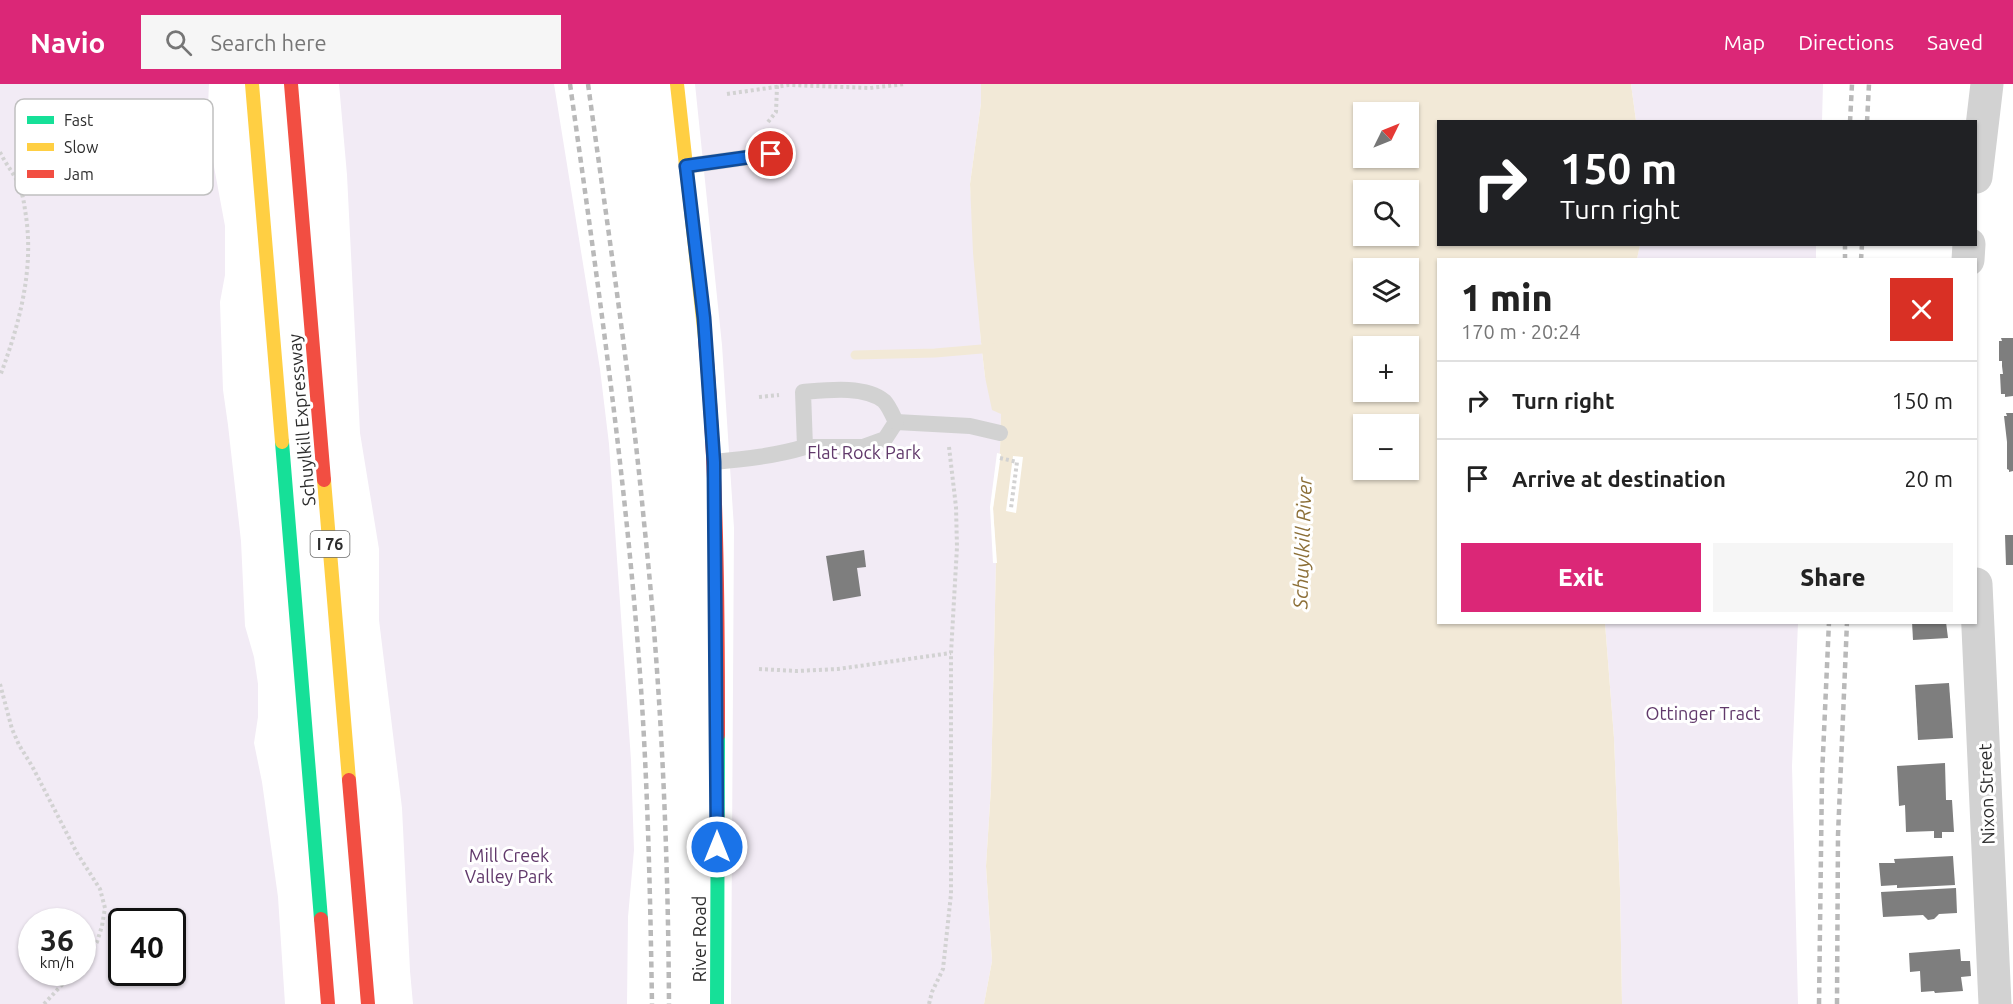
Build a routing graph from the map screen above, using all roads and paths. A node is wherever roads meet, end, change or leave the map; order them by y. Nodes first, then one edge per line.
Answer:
1 (252, 84) edge
2 (291, 84) edge
3 (677, 84) edge
4 (905, 84) edge
5 (1987, 84) edge
6 (776, 85) edge
7 (728, 94) dead end
8 (768, 122) dead end
9 (0, 152) edge
10 (771, 154) dead end
11 (686, 166) junction
12 (1977, 169) edge
13 (15, 178) edge
14 (22, 195) edge
15 (0, 376) edge
16 (896, 422) junction
17 (946, 425) junction
18 (1000, 433) dead end
19 (805, 447) junction
20 (993, 458) dead end
21 (714, 462) junction
22 (1011, 508) dead end
23 (1977, 606) edge
24 (951, 653) junction
25 (759, 669) dead end
26 (0, 684) edge
27 (96, 943) edge
28 (61, 986) edge
29 (44, 1004) edge
30 (328, 1004) edge
31 (368, 1004) edge
32 (717, 1004) edge
33 (928, 1004) edge
34 (1995, 1004) edge

1 - 30 main road, Schuylkill Expressway / I 76
2 - 31 main road, Schuylkill Expressway / I 76
3 - 11 main road, River Road
4 - 6 path
5 - 12 street
6 - 7 path
6 - 8 path
9 - 13 path
10 - 11 lane
11 - 21 main road, River Road
14 - 15 path
16 - 17 lane
16 - 19 lane
16 - 19 lane
17 - 18 lane
17 - 24 path
19 - 21 lane
20 - 22 path
21 - 32 main road, River Road
23 - 34 street, Nixon Street
24 - 25 path
24 - 33 path
26 - 27 path
28 - 29 path

